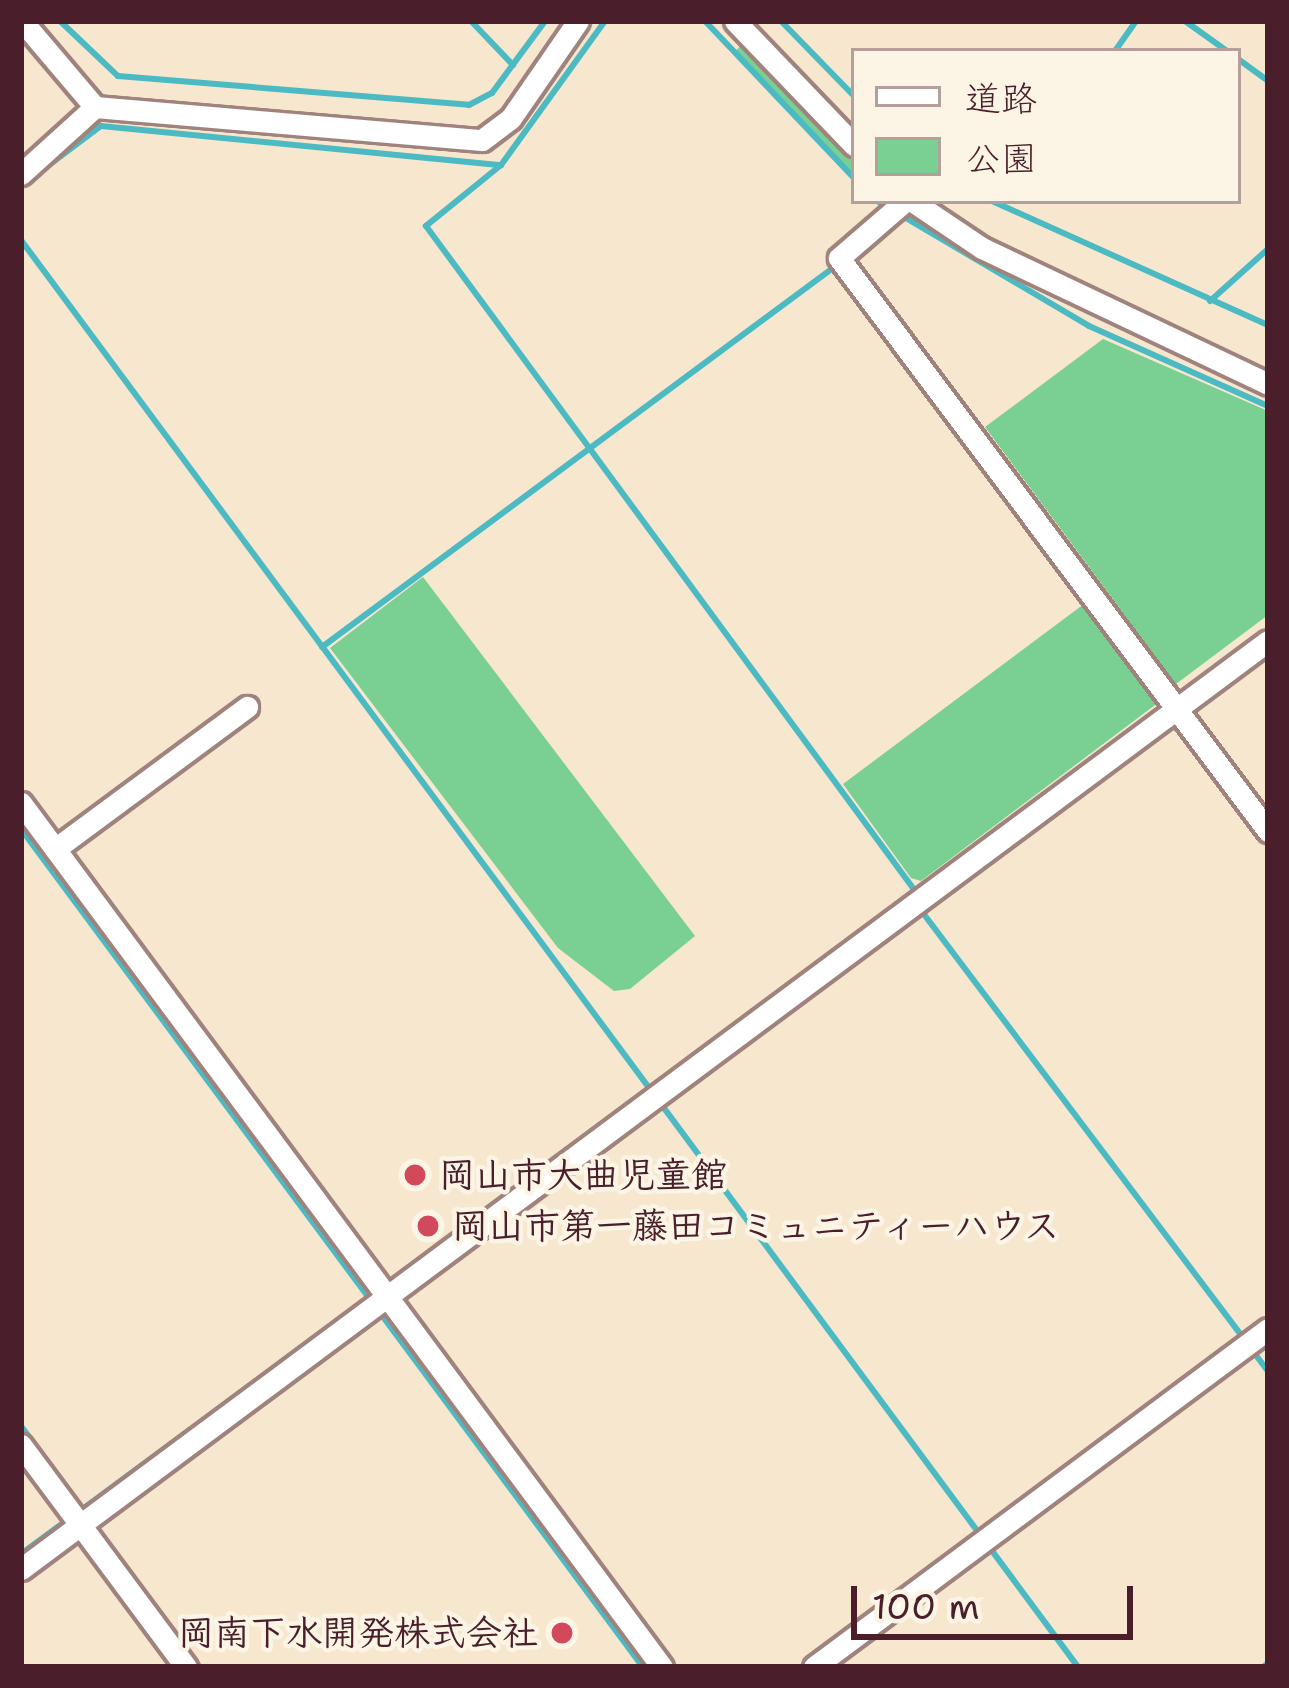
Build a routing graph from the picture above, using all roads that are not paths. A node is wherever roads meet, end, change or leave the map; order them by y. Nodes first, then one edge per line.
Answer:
1 (22, 21) edge
2 (578, 21) edge
3 (749, 27) edge
4 (95, 107) junction
5 (851, 142) edge
6 (21, 174) edge
7 (899, 208) edge
8 (1268, 384) edge
9 (1268, 641) edge
10 (1177, 704) junction
11 (247, 706) dead end
12 (21, 803) edge
13 (1268, 831) edge
14 (56, 849) junction
15 (377, 1303) junction
16 (1254, 1340) edge
17 (21, 1445) edge
18 (86, 1520) junction
19 (21, 1570) edge
20 (186, 1667) edge
21 (662, 1667) edge
22 (814, 1667) edge

1 - 4 street
2 - 4 street
3 - 5 street
4 - 6 street
7 - 8 street
7 - 10 street
9 - 10 street
10 - 13 street
10 - 15 street
11 - 14 street
12 - 14 street
14 - 15 street
15 - 18 street
15 - 21 street
16 - 22 street
17 - 18 street
18 - 19 street
18 - 20 street

